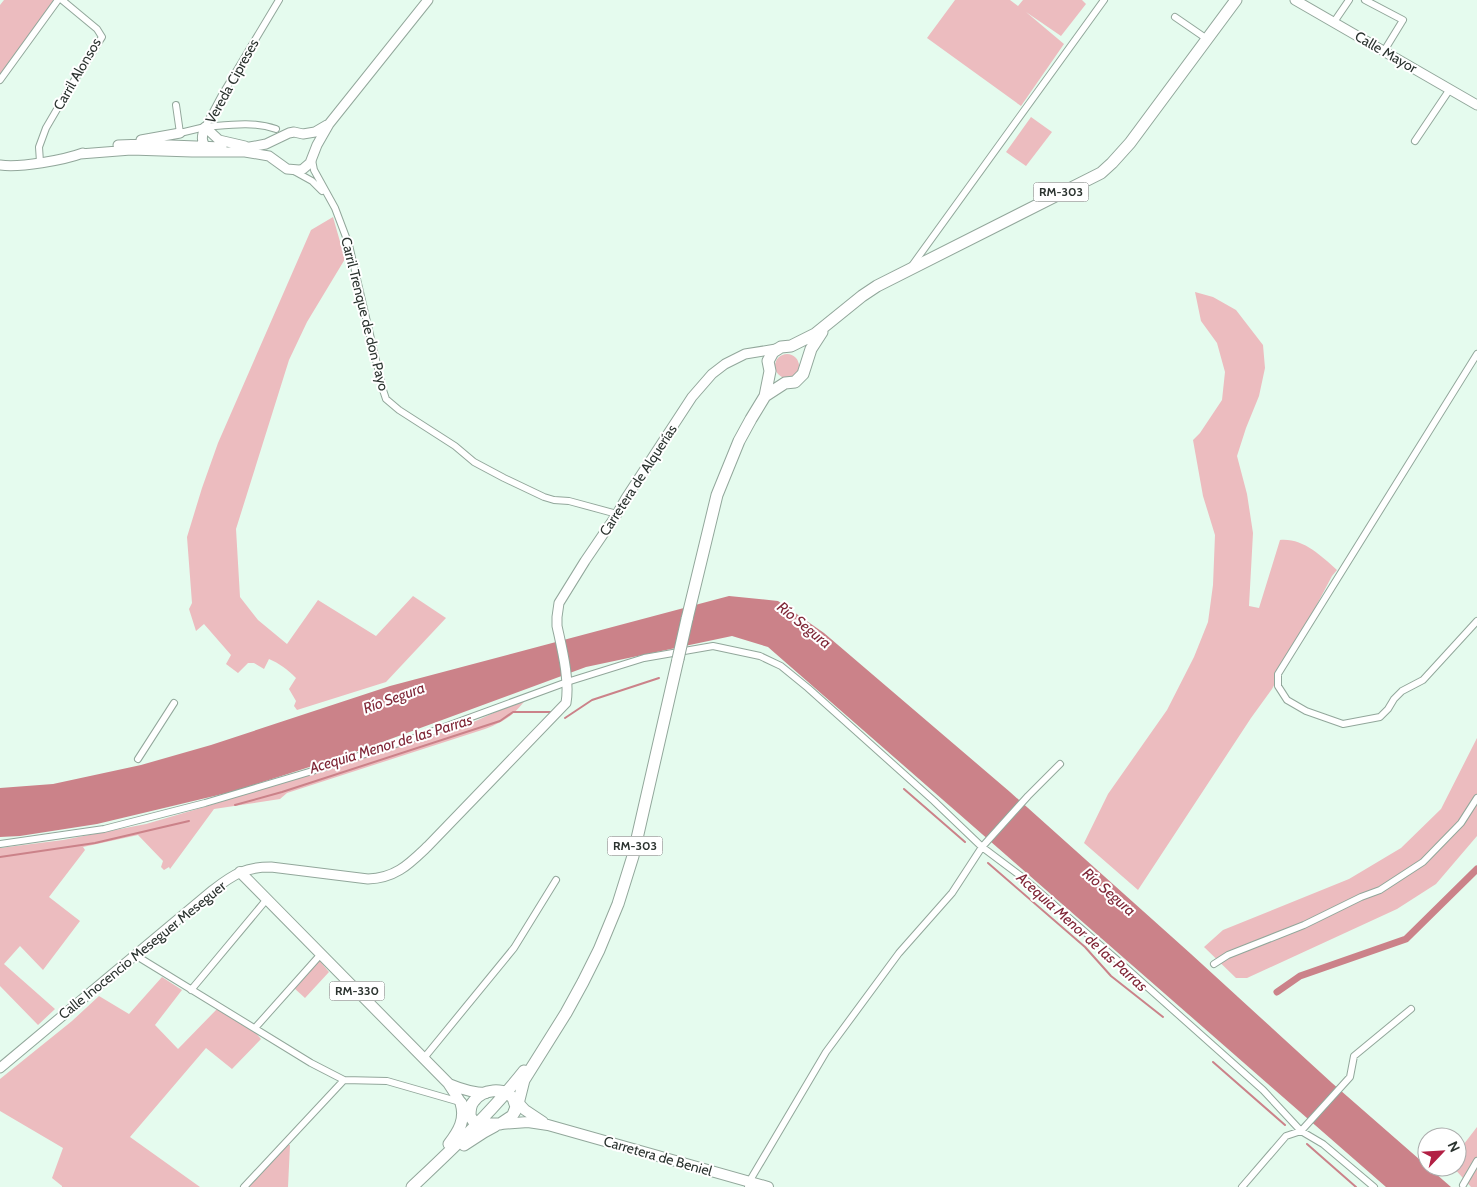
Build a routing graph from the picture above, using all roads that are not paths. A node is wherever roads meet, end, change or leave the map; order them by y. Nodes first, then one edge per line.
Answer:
1 (58, 0) edge
2 (62, 0) edge
3 (279, 0) edge
4 (428, 0) edge
5 (1104, 0) edge
6 (1236, 0) edge
7 (1295, 0) edge
8 (1348, 0) edge
9 (1365, 0) edge
10 (1175, 17) dead end
11 (1334, 22) junction
12 (1207, 40) junction
13 (1384, 51) junction
14 (0, 80) edge
15 (1450, 89) junction
16 (176, 105) dead end
17 (1477, 105) edge
18 (329, 124) junction
19 (205, 127) junction
20 (180, 132) junction
21 (279, 133) junction
22 (303, 134) junction
23 (1415, 141) dead end
24 (113, 146) junction
25 (204, 146) junction
26 (250, 147) junction
27 (234, 152) junction
28 (80, 154) junction
29 (313, 155) junction
30 (40, 162) junction
31 (279, 162) junction
32 (0, 165) edge
33 (294, 171) junction
34 (335, 208) junction
35 (909, 270) junction
36 (831, 322) junction
37 (791, 346) junction
38 (776, 349) junction
39 (753, 352) junction
40 (1477, 354) edge
41 (806, 363) junction
42 (769, 369) junction
43 (785, 383) junction
44 (765, 396) junction
45 (617, 514) junction
46 (1477, 620) edge
47 (567, 682) junction
48 (174, 703) dead end
49 (138, 759) dead end
50 (1060, 764) dead end
51 (1477, 798) edge
52 (0, 844) edge
53 (982, 847) junction
54 (240, 872) junction
55 (556, 880) dead end
56 (267, 898) junction
57 (321, 954) junction
58 (135, 955) junction
59 (1214, 964) dead end
60 (191, 990) junction
61 (1411, 1009) dead end
62 (560, 1021) junction
63 (255, 1028) junction
64 (424, 1058) junction
65 (0, 1068) edge
66 (344, 1080) junction
67 (448, 1084) junction
68 (486, 1093) junction
69 (516, 1102) junction
70 (469, 1112) junction
71 (500, 1124) junction
72 (548, 1125) junction
73 (1301, 1131) junction
74 (1477, 1161) edge
75 (748, 1184) edge
76 (1463, 1184) dead end
77 (414, 1185) edge
78 (244, 1187) edge
79 (768, 1187) edge
80 (1242, 1187) edge
81 (1374, 1187) edge

1 - 14 street
2 - 30 street, Carril Alonsos
3 - 19 street, Vereda Cipreses
4 - 18 main road
5 - 35 street
6 - 12 highway, RM-303
7 - 11 main road, Calle Mayor
8 - 11 street
9 - 13 street
10 - 12 street
11 - 13 main road, Calle Mayor
12 - 35 highway, RM-303
13 - 15 main road, Calle Mayor
15 - 17 main road, Calle Mayor
15 - 23 street
16 - 20 street
18 - 22 main road
18 - 29 main road
19 - 20 street
19 - 21 street, Vereda Cipreses
19 - 25 main road
19 - 26 main road
20 - 24 main road
21 - 22 main road
21 - 26 main road
21 - 31 main road
22 - 29 main road
24 - 25 main road
24 - 28 main road
25 - 26 main road
25 - 27 main road
27 - 28 main road
27 - 31 main road
28 - 30 main road
29 - 33 main road
29 - 34 street
30 - 32 main road
31 - 33 main road
33 - 34 street
34 - 45 street, Carril Trenque de don Payo
35 - 36 highway, RM-303
36 - 37 highway, RM-303
36 - 41 highway, RM-303
37 - 38 highway, RM-303
37 - 41 highway
38 - 39 main road, Carretera de Alquerías
38 - 42 highway, RM-303
39 - 42 main road
39 - 45 main road, Carretera de Alquerías
40 - 46 street
41 - 43 highway, RM-303
42 - 43 highway
42 - 44 highway, RM-303
43 - 44 highway, RM-303
44 - 62 highway, RM-303, bridge
45 - 47 main road, Carretera de Alquerías
47 - 52 street
47 - 53 street
47 - 54 main road, Calle Inocencio Meseguer Meseguer
48 - 49 street
50 - 53 street
51 - 59 street
53 - 73 street
53 - 75 street
54 - 56 main road, RM-330
54 - 58 main road, Calle Inocencio Meseguer Meseguer
55 - 64 street
56 - 57 main road, RM-330
56 - 60 street
57 - 63 street
57 - 64 main road, RM-330
58 - 60 street
58 - 65 main road, Calle Inocencio Meseguer Meseguer
60 - 63 street
61 - 73 street
62 - 68 highway
62 - 69 highway
63 - 66 street
64 - 67 main road, RM-330
66 - 70 street
66 - 78 street
67 - 68 main road
67 - 70 main road
68 - 69 highway
68 - 70 highway
69 - 70 highway
69 - 71 highway
69 - 72 main road
70 - 71 highway
70 - 77 highway
70 - 77 highway
71 - 72 main road
71 - 77 highway
72 - 75 main road, Carretera de Beniel
73 - 80 street
73 - 81 street
74 - 76 street
75 - 79 main road, Carretera de Beniel

